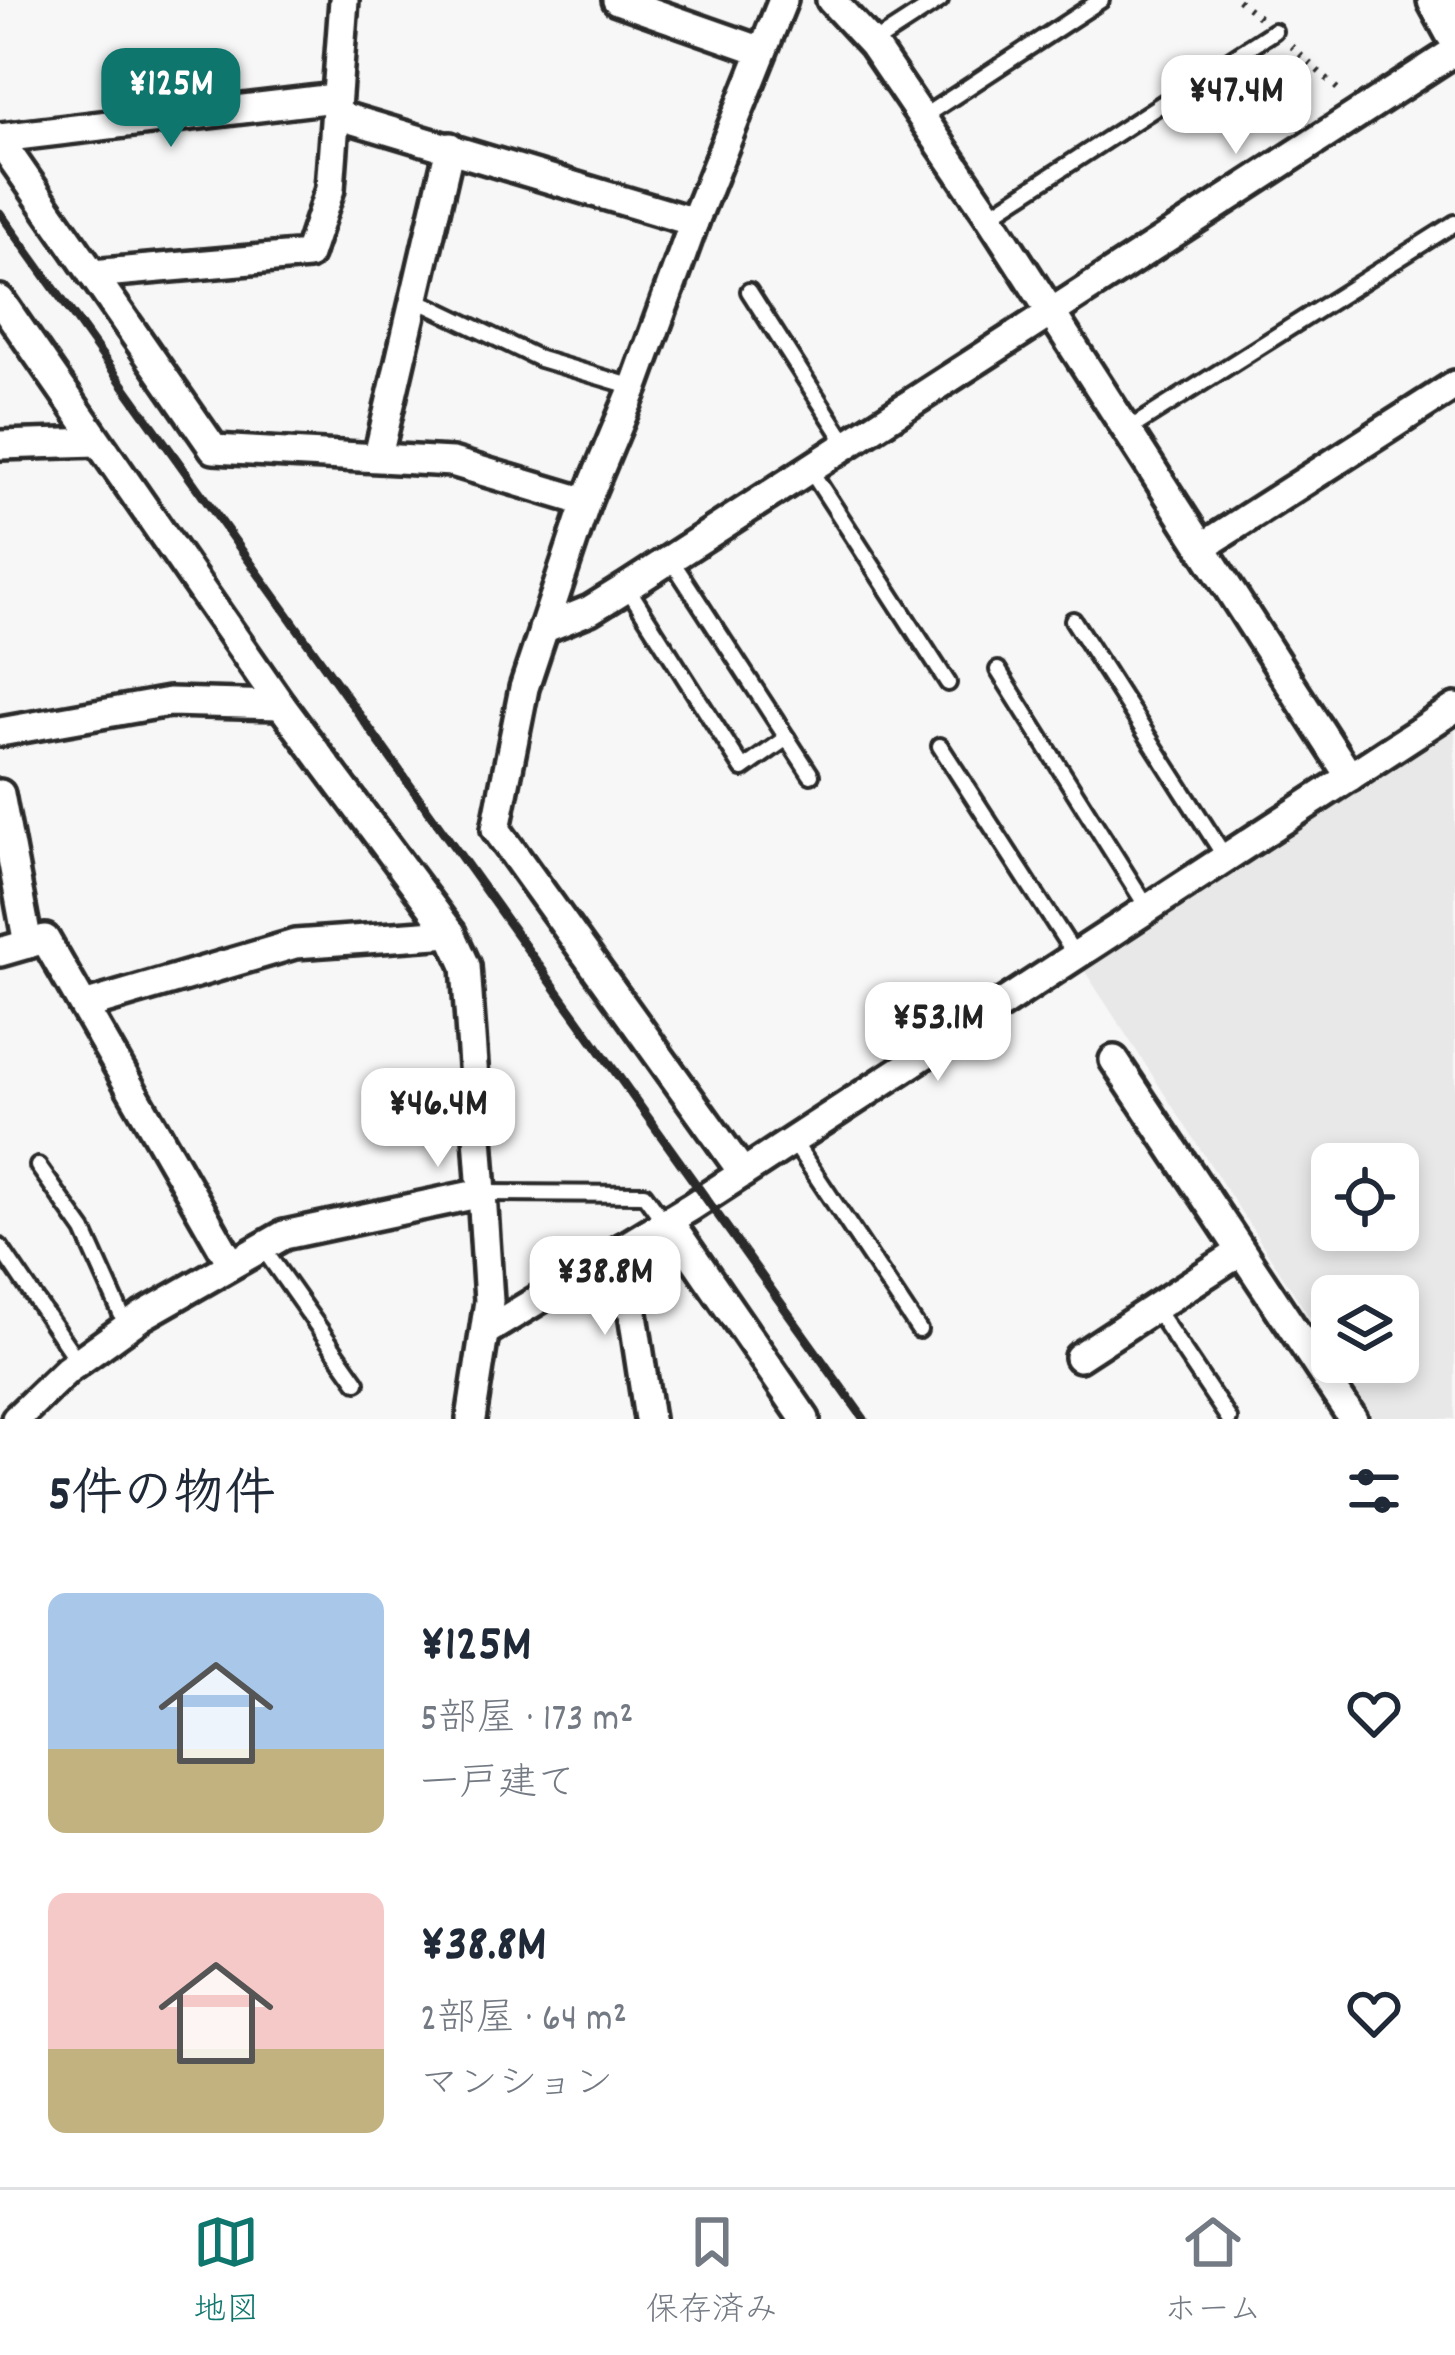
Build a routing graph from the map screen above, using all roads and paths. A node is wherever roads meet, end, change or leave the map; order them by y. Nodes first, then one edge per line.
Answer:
1 (344, 0) edge
2 (617, 0) edge
3 (783, 0) edge
4 (831, 0) edge
5 (940, 0) edge
6 (1101, 0) edge
7 (1238, 0) edge
8 (1438, 0) edge
9 (1274, 31) junction
10 (1455, 31) edge
11 (872, 44) junction
12 (762, 51) junction
13 (1455, 51) edge
14 (335, 107) junction
15 (1363, 112) junction
16 (921, 118) junction
17 (0, 140) edge
18 (450, 147) junction
19 (989, 216) junction
20 (694, 222) junction
21 (1455, 223) edge
22 (92, 274) junction
23 (749, 291) dead end
24 (415, 299) junction
25 (0, 300) edge
26 (1051, 314) junction
27 (1455, 385) edge
28 (634, 387) junction
29 (1126, 431) junction
30 (97, 442) junction
31 (846, 443) junction
32 (0, 445) edge
33 (378, 455) junction
34 (809, 467) junction
35 (586, 502) junction
36 (1202, 548) junction
37 (670, 558) junction
38 (627, 586) junction
39 (1073, 620) dead end
40 (543, 629) junction
41 (998, 670) dead end
42 (948, 683) dead end
43 (280, 705) junction
44 (1455, 709) edge
45 (0, 732) edge
46 (787, 739) junction
47 (940, 746) dead end
48 (811, 775) dead end
49 (1350, 777) junction
50 (0, 794) edge
51 (1225, 857) junction
52 (1147, 907) junction
53 (451, 933) junction
54 (28, 944) junction
55 (0, 952) edge
56 (1076, 955) junction
57 (83, 1006) junction
58 (1114, 1060) dead end
59 (793, 1142) junction
60 (38, 1166) dead end
61 (743, 1173) junction
62 (482, 1192) junction
63 (666, 1221) junction
64 (0, 1246) edge
65 (262, 1247) junction
66 (623, 1249) junction
67 (1240, 1252) junction
68 (231, 1263) junction
69 (1154, 1307) junction
70 (127, 1327) junction
71 (488, 1330) junction
72 (919, 1330) dead end
73 (1079, 1357) dead end
74 (78, 1362) junction
75 (357, 1382) dead end
76 (16, 1419) edge
77 (471, 1419) edge
78 (649, 1419) edge
79 (805, 1419) edge
80 (1229, 1419) edge
81 (1353, 1419) edge

1 - 14 street
2 - 12 street
3 - 12 street
4 - 11 street
5 - 11 lane
6 - 16 lane
7 - 9 path
8 - 10 street
9 - 15 path
9 - 19 lane
11 - 16 street
12 - 20 street
13 - 15 street
14 - 17 street
14 - 18 street
14 - 22 street
15 - 26 street
16 - 19 street
17 - 22 street
18 - 20 street
18 - 24 street
19 - 26 street
20 - 28 street
21 - 29 lane
22 - 33 street
23 - 31 lane
24 - 28 lane
24 - 33 street
25 - 30 street
26 - 29 street
26 - 31 street
27 - 36 street
28 - 35 street
29 - 36 street
30 - 32 street
30 - 43 street
31 - 34 street
33 - 35 street
34 - 37 street
34 - 42 lane
35 - 40 street
36 - 49 street
37 - 38 street
37 - 46 lane
38 - 40 street
38 - 46 lane
39 - 51 lane
40 - 61 street
41 - 52 lane
43 - 45 street
43 - 53 street
44 - 49 street
46 - 48 lane
47 - 56 lane
49 - 51 street
50 - 54 street
51 - 52 street
52 - 56 street
53 - 57 street
53 - 62 street
54 - 55 street
54 - 57 street
56 - 59 street
57 - 68 street
58 - 67 street
59 - 61 street
59 - 72 lane
60 - 70 lane
61 - 63 street
62 - 63 lane
62 - 65 street
62 - 71 street
63 - 66 street
63 - 79 street
64 - 74 lane
65 - 68 street
65 - 75 lane
66 - 71 street
66 - 78 street
67 - 69 street
67 - 81 street
68 - 70 street
69 - 73 street
69 - 80 lane
70 - 74 street
71 - 77 street
74 - 76 street

